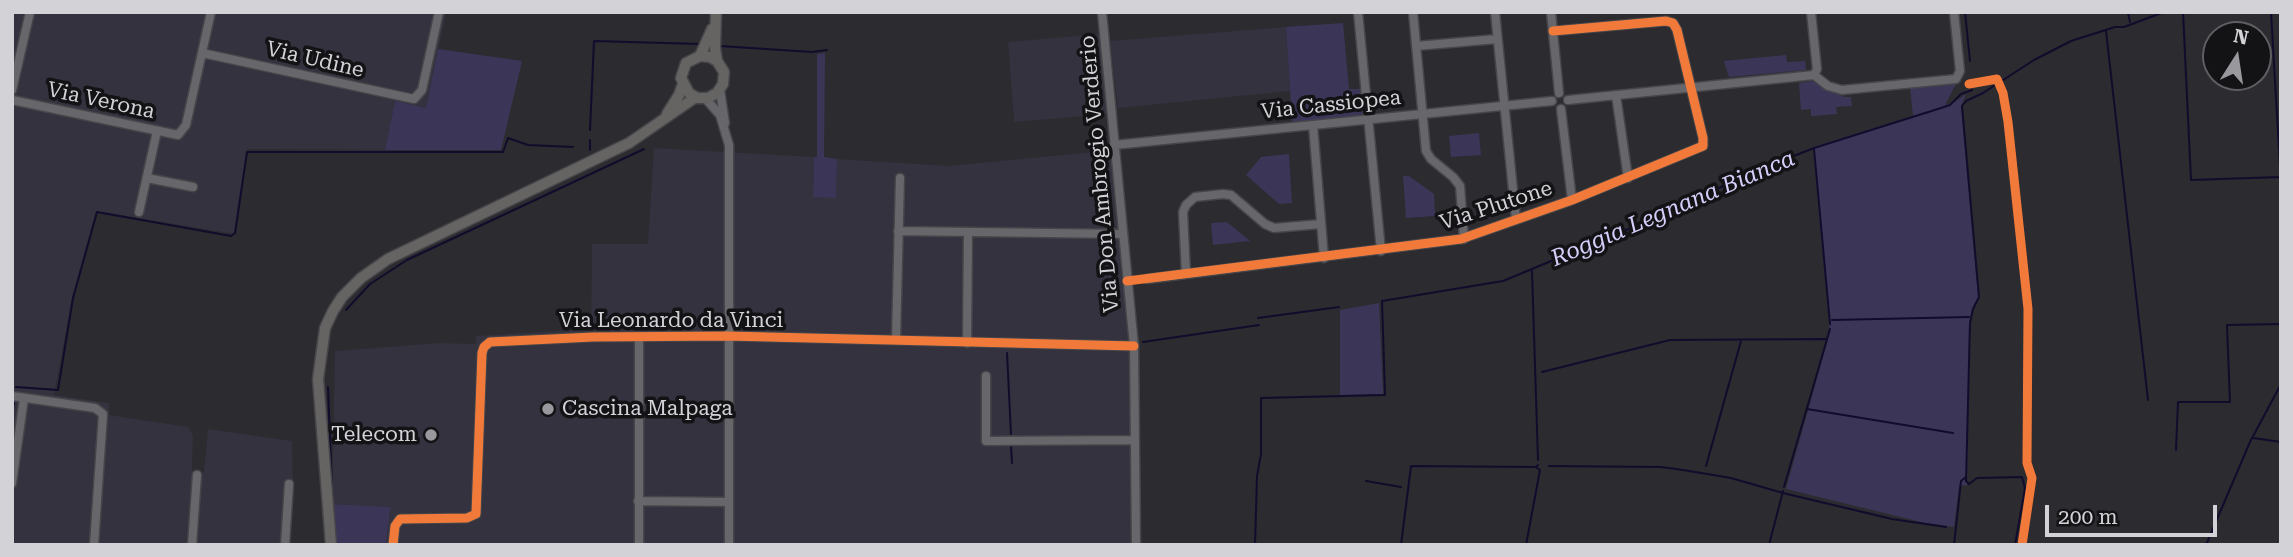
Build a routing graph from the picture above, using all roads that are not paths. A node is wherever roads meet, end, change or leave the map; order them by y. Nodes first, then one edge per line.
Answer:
1 (30, 12) edge
2 (211, 12) edge
3 (439, 12) edge
4 (1102, 12) edge
5 (1358, 12) edge
6 (1413, 12) edge
7 (1494, 12) edge
8 (1551, 12) edge
9 (1811, 12) edge
10 (1954, 12) edge
11 (716, 16) edge
12 (1553, 31) junction
13 (1497, 39) junction
14 (1416, 46) junction
15 (202, 53) junction
16 (699, 56) junction
17 (717, 61) junction
18 (1814, 75) junction
19 (682, 84) junction
20 (1691, 87) junction
21 (12, 90) edge
22 (720, 90) junction
23 (1559, 93) junction
24 (1616, 95) junction
25 (700, 98) junction
26 (12, 100) edge
27 (1568, 100) junction
28 (1552, 101) junction
29 (1505, 106) junction
30 (1561, 109) junction
31 (1422, 114) junction
32 (1368, 119) junction
33 (658, 125) junction
34 (1313, 125) junction
35 (726, 129) junction
36 (157, 131) junction
37 (1114, 145) junction
38 (147, 178) junction
39 (900, 178) dead end
40 (1628, 178) junction
41 (193, 187) dead end
42 (1572, 200) junction
43 (139, 212) dead end
44 (1516, 220) junction
45 (1321, 224) junction
46 (898, 231) junction
47 (968, 232) junction
48 (1123, 234) junction
49 (1464, 239) junction
50 (1381, 251) junction
51 (1324, 258) junction
52 (1186, 274) junction
53 (1147, 279) dead end
54 (728, 336) junction
55 (639, 337) junction
56 (896, 341) junction
57 (967, 344) junction
58 (1133, 346) junction
59 (986, 376) dead end
60 (12, 396) edge
61 (24, 398) junction
62 (1135, 440) junction
63 (197, 475) dead end
64 (12, 483) edge
65 (289, 484) dead end
66 (638, 501) junction
67 (729, 502) junction
68 (94, 545) edge
69 (192, 545) edge
70 (285, 545) edge
71 (331, 545) edge
72 (393, 545) edge
73 (639, 545) edge
74 (729, 545) edge
75 (1136, 545) edge

1 - 21 street
2 - 15 street
3 - 15 street, Via Udine
4 - 37 street, Via Don Ambrogio Verderio
5 - 32 street
6 - 14 street
7 - 13 street
8 - 12 street
9 - 18 street
10 - 18 street
11 - 16 main road
11 - 17 main road
12 - 20 street
12 - 23 street
13 - 14 street
13 - 29 street
14 - 31 street
15 - 36 street, Via Verona
16 - 17 main road
16 - 19 main road
17 - 22 main road
18 - 20 street
19 - 25 main road
19 - 33 main road
20 - 24 street
20 - 40 street, Via Plutone
22 - 25 main road
22 - 35 street
23 - 27 street
23 - 28 street
24 - 27 street
24 - 40 street
25 - 33 main road
25 - 35 street
26 - 36 street, Via Verona
27 - 30 street
28 - 29 street, Via Cassiopea
28 - 30 street
29 - 31 street, Via Cassiopea
29 - 44 street
30 - 42 street
31 - 32 street, Via Cassiopea
31 - 49 street
32 - 34 street, Via Cassiopea
32 - 50 street
33 - 71 main road
34 - 37 street, Via Cassiopea
34 - 45 street
35 - 54 street
36 - 38 street
37 - 48 street, Via Don Ambrogio Verderio
38 - 41 street
38 - 43 street
39 - 46 street
40 - 42 street, Via Plutone
42 - 44 street, Via Plutone
44 - 49 street, Via Plutone
45 - 51 street
45 - 52 street
46 - 47 street
46 - 56 street
47 - 48 street
47 - 57 street
48 - 58 street, Via Don Ambrogio Verderio
49 - 50 street, Via Plutone
50 - 51 street, Via Plutone
51 - 52 street, Via Plutone
52 - 53 street, Via Plutone
54 - 55 street, Via Leonardo da Vinci
54 - 56 street, Via Leonardo da Vinci
54 - 67 street
55 - 66 street
55 - 72 street, Via Leonardo da Vinci
56 - 57 street, Via Leonardo da Vinci
57 - 58 street, Via Leonardo da Vinci
58 - 62 street, Via Don Ambrogio Verderio
59 - 62 street
60 - 61 street
61 - 64 street
61 - 68 street
62 - 75 street, Via Don Ambrogio Verderio
63 - 69 street
65 - 70 street
66 - 67 street
66 - 73 street
67 - 74 street

